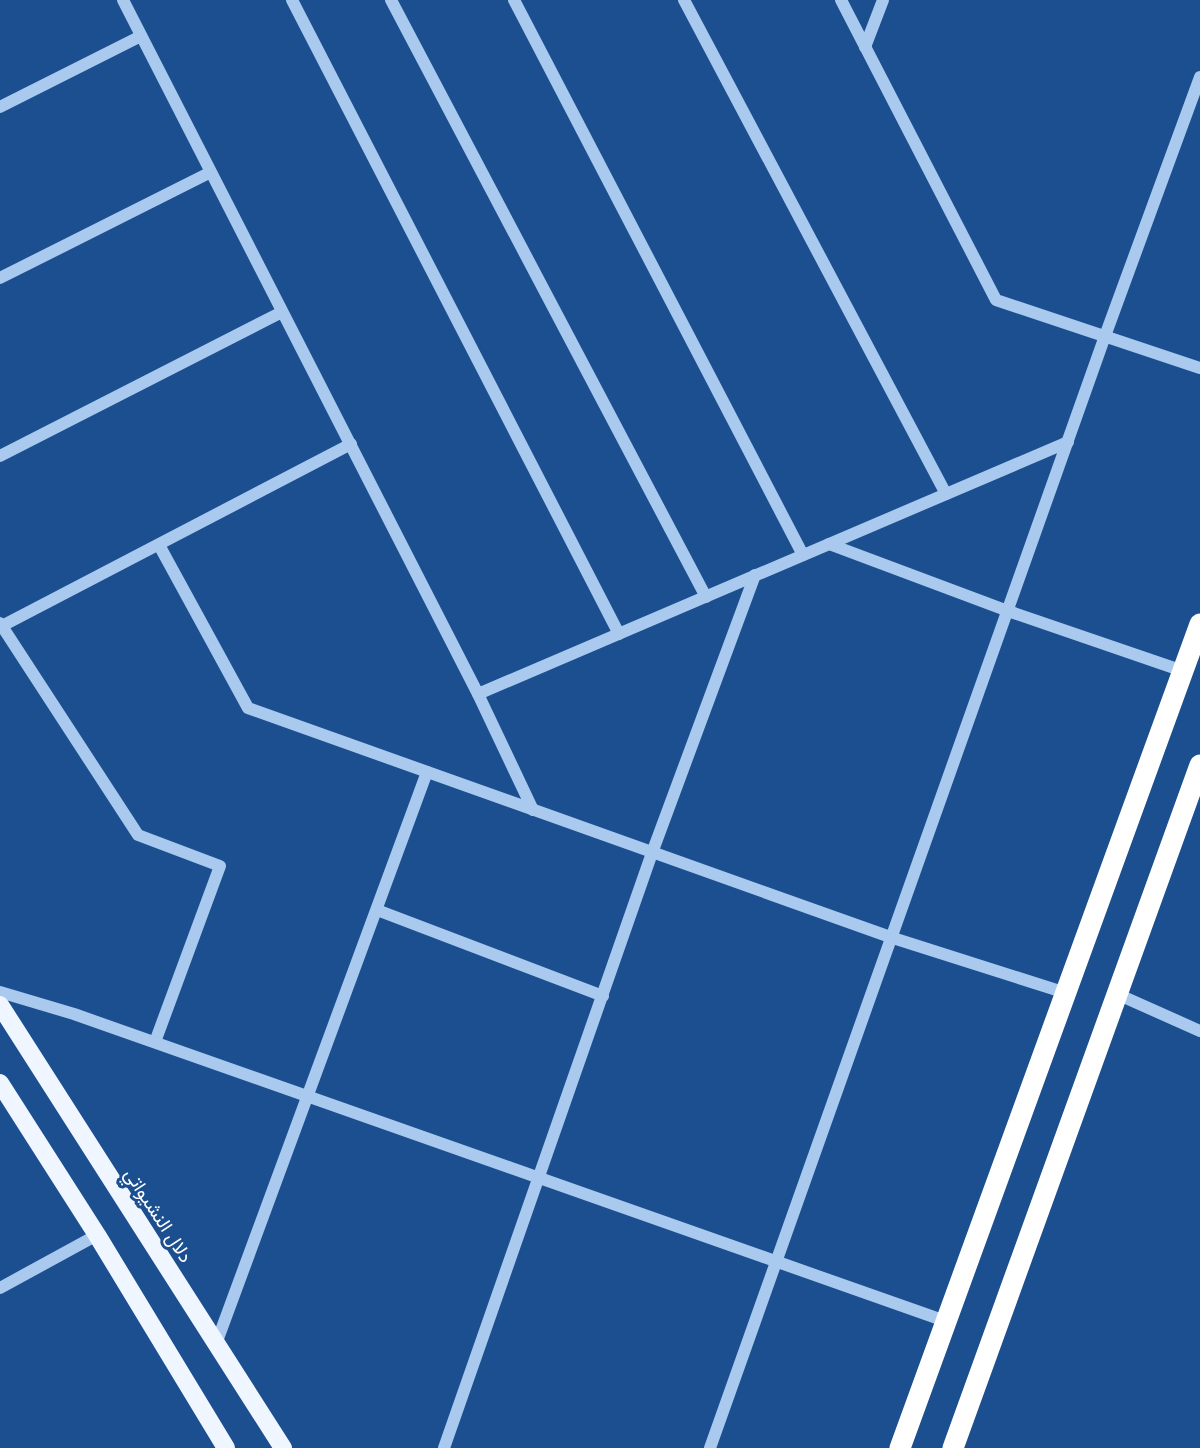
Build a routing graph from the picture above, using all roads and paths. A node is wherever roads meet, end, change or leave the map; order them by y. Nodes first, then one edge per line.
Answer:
1 (123, 0) edge
2 (292, 0) edge
3 (391, 0) edge
4 (514, 0) edge
5 (684, 0) edge
6 (841, 0) edge
7 (883, 0) edge
8 (141, 36) junction
9 (865, 47) junction
10 (1200, 77) edge
11 (0, 107) edge
12 (209, 173) junction
13 (0, 278) edge
14 (282, 312) junction
15 (1105, 336) junction
16 (1200, 368) edge
17 (1068, 442) junction
18 (351, 444) junction
19 (0, 456) edge
20 (946, 494) junction
21 (829, 544) junction
22 (159, 545) junction
23 (803, 555) junction
24 (755, 575) junction
25 (706, 597) junction
26 (1008, 611) junction
27 (1200, 624) edge
28 (1, 625) edge
29 (619, 634) junction
30 (1183, 671) junction
31 (478, 694) junction
32 (1200, 765) edge
33 (427, 772) junction
34 (533, 810) junction
35 (652, 853) junction
36 (377, 910) junction
37 (892, 938) junction
38 (0, 992) edge
39 (1066, 993) junction
40 (1117, 994) junction
41 (603, 996) junction
42 (0, 1005) edge
43 (1200, 1031) edge
44 (155, 1042) junction
45 (0, 1083) edge
46 (309, 1097) junction
47 (539, 1178) junction
48 (97, 1235) junction
49 (778, 1262) junction
50 (0, 1288) edge
51 (948, 1322) junction
52 (216, 1344) junction
53 (226, 1448) edge
54 (284, 1448) edge
55 (444, 1448) edge
56 (710, 1448) edge
57 (900, 1448) edge
58 (953, 1448) edge

1 - 8 street
2 - 29 street
3 - 25 street
4 - 23 street
5 - 20 street
6 - 9 street
7 - 9 street
8 - 11 street
8 - 12 street
9 - 15 street
10 - 15 street
12 - 13 street
12 - 14 street
14 - 18 street
14 - 19 street
15 - 16 street
15 - 17 street
17 - 20 street
17 - 26 street
18 - 22 street
18 - 31 street
20 - 21 street
21 - 23 street
21 - 26 street
22 - 28 street
22 - 33 street
23 - 24 street
24 - 25 street
24 - 35 street
25 - 29 street
26 - 30 street
26 - 37 street
27 - 30 highway
28 - 44 street
29 - 31 street
30 - 39 highway
31 - 34 street
32 - 40 highway
33 - 34 street
33 - 36 street
34 - 35 street
35 - 37 street
35 - 41 street
36 - 41 street
36 - 46 street
37 - 39 street
37 - 49 street
38 - 44 street
39 - 51 highway
40 - 43 street
40 - 58 highway
41 - 47 street
42 - 52 main road, دلال النشيواتي
44 - 46 street
45 - 48 main road
46 - 47 street
46 - 52 street
47 - 49 street
47 - 55 street
48 - 50 street
48 - 53 main road
49 - 51 street
49 - 56 street
51 - 57 highway
52 - 54 main road, دلال النشيواتي

